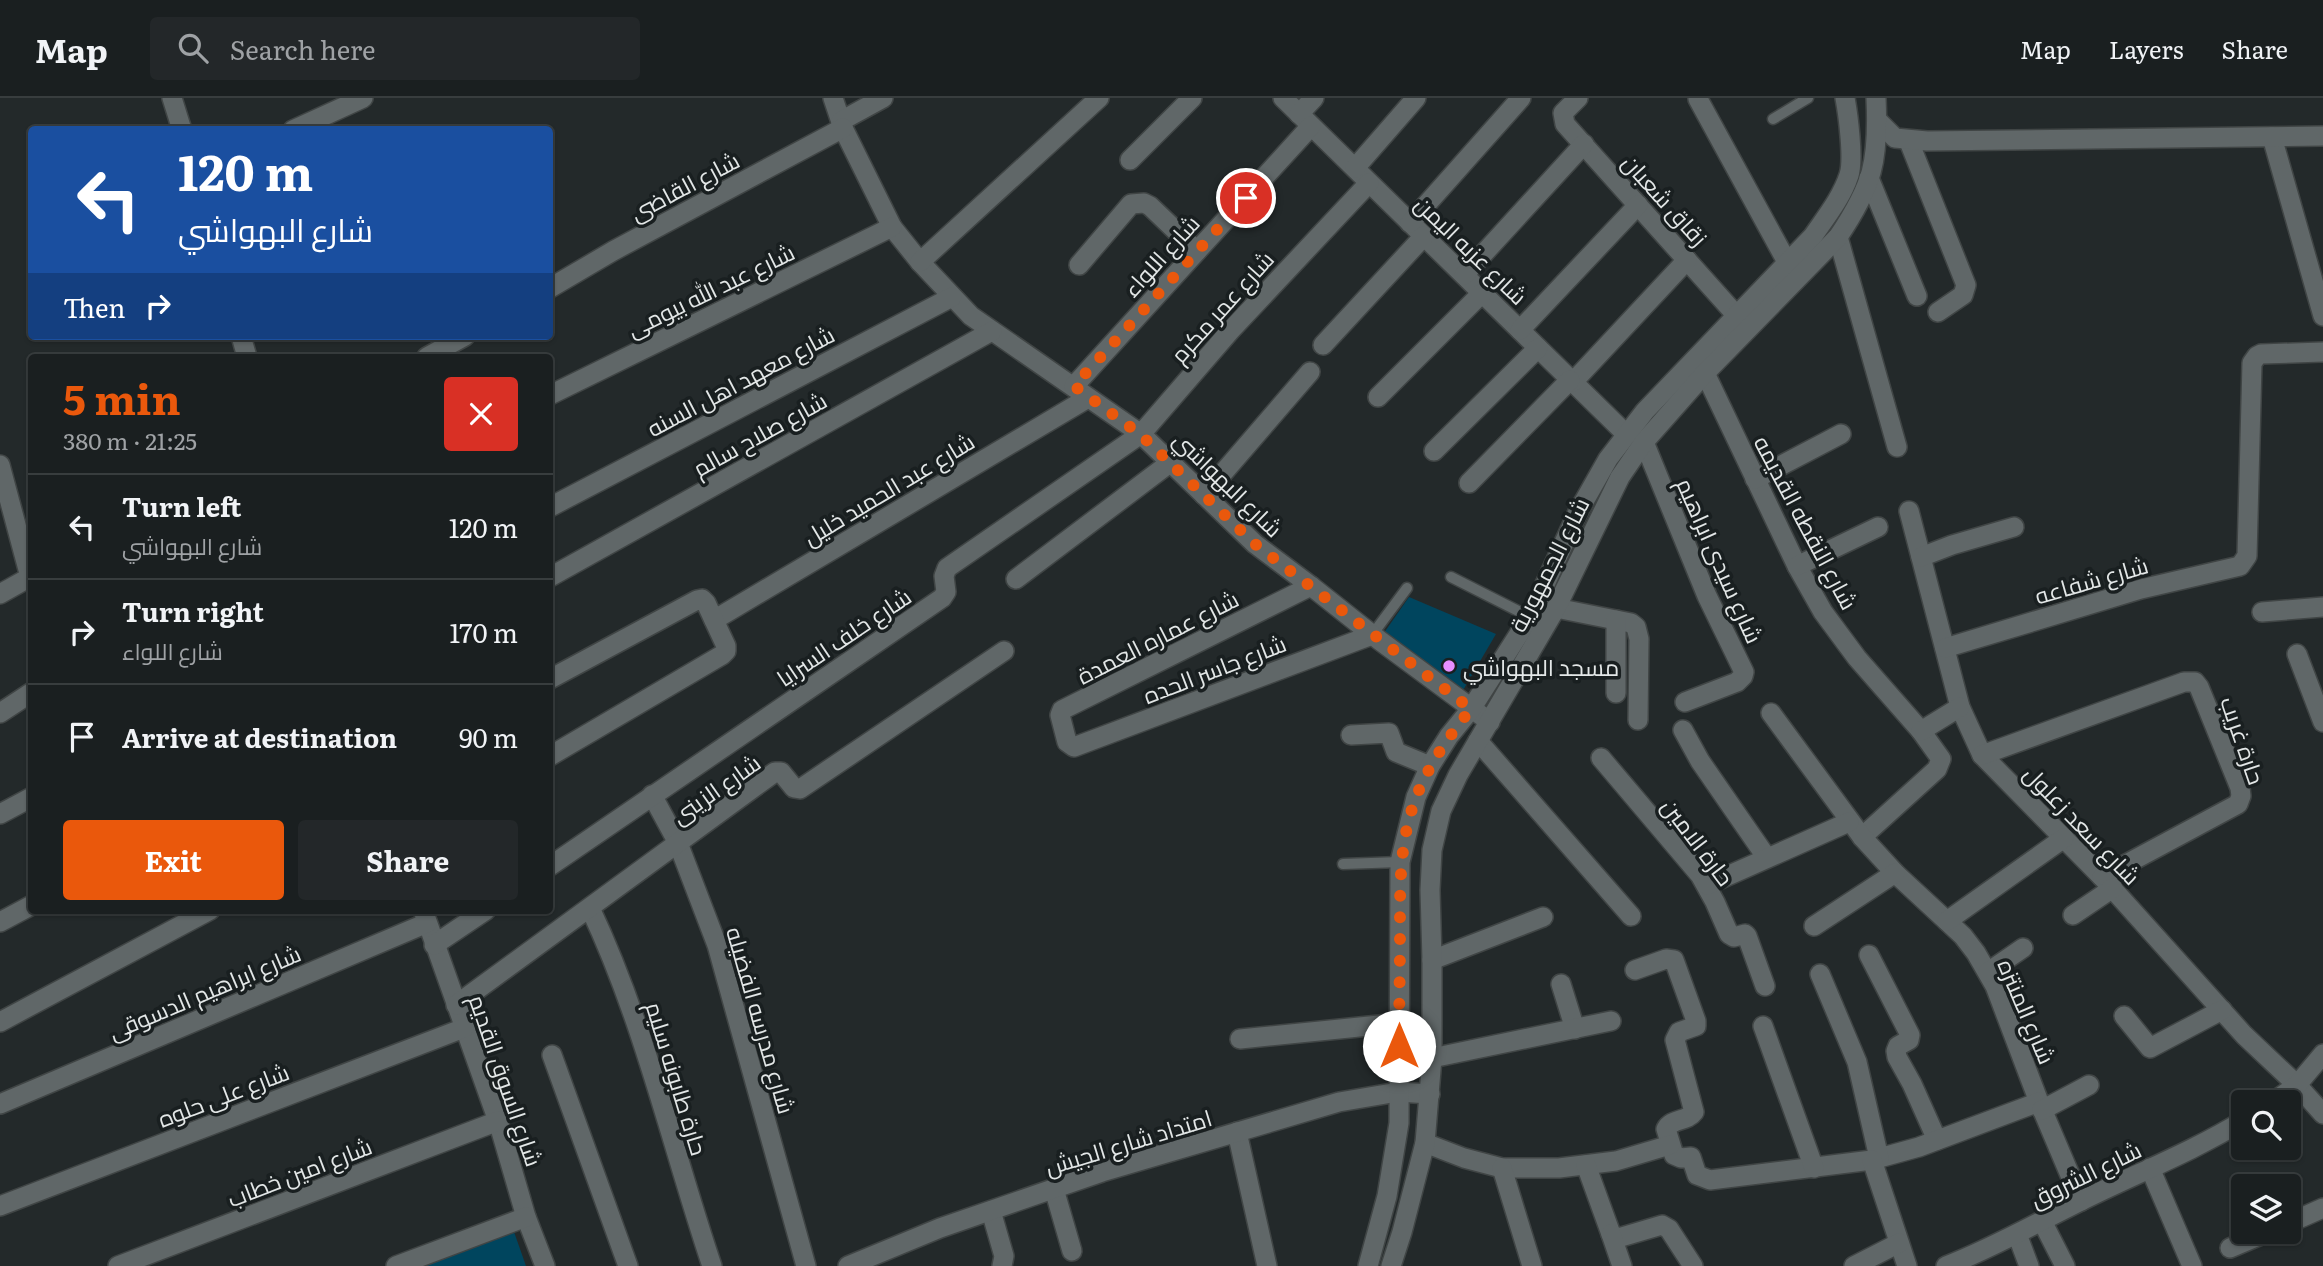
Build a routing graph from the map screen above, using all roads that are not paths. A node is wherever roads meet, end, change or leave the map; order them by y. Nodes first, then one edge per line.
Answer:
1 (172, 98) edge
2 (363, 98) edge
3 (883, 98) edge
4 (1099, 98) edge
5 (1192, 98) edge
6 (1283, 98) edge
7 (1314, 98) edge
8 (1416, 98) edge
9 (1521, 98) edge
10 (1578, 98) edge
11 (1808, 98) edge
12 (1845, 98) edge
13 (1876, 98) edge
14 (836, 99) edge
15 (1698, 99) edge
16 (1773, 119) dead end
17 (1305, 120) junction
18 (1877, 120) junction
19 (842, 125) junction
20 (181, 126) edge
21 (302, 126) edge
22 (2323, 136) edge
23 (2272, 137) junction
24 (1918, 143) junction
25 (1584, 144) junction
26 (1130, 160) dead end
27 (1355, 167) junction
28 (1872, 170) junction
29 (1369, 183) junction
30 (1638, 205) junction
31 (892, 227) junction
32 (1417, 229) junction
33 (1838, 237) junction
34 (1197, 251) junction
35 (1687, 260) junction
36 (920, 262) junction
37 (1787, 262) junction
38 (1079, 265) dead end
39 (1464, 275) junction
40 (553, 286) edge
41 (1482, 293) junction
42 (1917, 296) dead end
43 (952, 297) junction
44 (1938, 312) dead end
45 (1737, 316) junction
46 (2323, 316) edge
47 (1520, 330) junction
48 (992, 331) junction
49 (458, 340) edge
50 (1323, 345) dead end
51 (1538, 348) junction
52 (2323, 352) edge
53 (432, 354) edge
54 (1310, 372) dead end
55 (1705, 373) junction
56 (1572, 381) junction
57 (1081, 392) junction
58 (553, 394) edge
59 (1378, 397) dead end
60 (1841, 434) dead end
61 (1141, 435) junction
62 (1635, 438) junction
63 (1897, 447) dead end
64 (1434, 451) dead end
65 (1171, 462) junction
66 (0, 465) edge
67 (1755, 479) junction
68 (1469, 483) dead end
69 (1204, 495) junction
70 (553, 505) edge
71 (1909, 511) dead end
72 (1878, 527) dead end
73 (2014, 527) dead end
74 (1921, 557) junction
75 (28, 566) edge
76 (1797, 566) junction
77 (553, 575) edge
78 (1451, 578) dead end
79 (28, 579) edge
80 (1016, 579) dead end
81 (1311, 586) junction
82 (1407, 588) dead end
83 (0, 594) edge
84 (2323, 607) edge
85 (1556, 608) junction
86 (2262, 612) dead end
87 (1530, 617) junction
88 (714, 620) junction
89 (1616, 620) junction
90 (1372, 635) junction
91 (1945, 648) junction
92 (1003, 651) dead end
93 (2297, 654) dead end
94 (553, 677) edge
95 (1616, 693) dead end
96 (28, 695) edge
97 (1685, 702) dead end
98 (1960, 707) junction
99 (1471, 709) junction
100 (0, 713) edge
101 (1771, 713) dead end
102 (1638, 720) dead end
103 (1490, 722) junction
104 (2323, 722) edge
105 (1683, 730) dead end
106 (1921, 730) junction
107 (1351, 735) dead end
108 (1478, 741) junction
109 (1074, 747) joint
110 (553, 754) edge
111 (1982, 755) junction
112 (1601, 758) dead end
113 (1430, 766) junction
114 (652, 795) junction
115 (28, 799) edge
116 (0, 814) edge
117 (1849, 821) junction
118 (1861, 837) junction
119 (2064, 838) junction
120 (678, 843) junction
121 (1767, 858) junction
122 (1401, 862) junction
123 (553, 864) edge
124 (1343, 864) dead end
125 (1895, 873) junction
126 (2108, 883) junction
127 (1707, 885) junction
128 (28, 907) edge
129 (590, 908) junction
130 (202, 914) edge
131 (480, 914) edge
132 (2073, 915) dead end
133 (425, 916) edge
134 (1632, 916) dead end
135 (1543, 917) dead end
136 (1947, 921) junction
137 (0, 922) edge
138 (1814, 926) dead end
139 (434, 945) junction
140 (2023, 948) dead end
141 (1870, 955) dead end
142 (1433, 960) junction
143 (1636, 970) dead end
144 (1988, 972) junction
145 (1820, 974) dead end
146 (1561, 984) dead end
147 (1765, 986) dead end
148 (456, 1005) junction
149 (2222, 1010) junction
150 (2123, 1016) dead end
151 (1611, 1021) dead end
152 (0, 1022) edge
153 (1399, 1023) junction
154 (1763, 1026) dead end
155 (464, 1028) junction
156 (1575, 1029) junction
157 (1240, 1039) dead end
158 (2323, 1054) edge
159 (552, 1055) dead end
160 (1432, 1058) junction
161 (2089, 1085) dead end
162 (2297, 1085) junction
163 (2290, 1090) edge
164 (1398, 1092) junction
165 (1430, 1094) junction
166 (0, 1104) edge
167 (2040, 1106) junction
168 (2323, 1114) edge
169 (498, 1121) junction
170 (2231, 1127) edge
171 (1237, 1132) junction
172 (1937, 1140) junction
173 (1425, 1143) junction
174 (1671, 1145) junction
175 (1876, 1159) junction
176 (1586, 1165) junction
177 (1502, 1168) junction
178 (1814, 1168) junction
179 (2150, 1168) junction
180 (1054, 1189) junction
181 (2081, 1201) junction
182 (0, 1206) edge
183 (2323, 1208) edge
184 (991, 1211) junction
185 (526, 1217) junction
186 (2301, 1218) edge
187 (2042, 1221) junction
188 (1611, 1234) junction
189 (2017, 1234) junction
190 (1899, 1244) junction
191 (2240, 1244) edge
192 (2230, 1248) dead end
193 (1072, 1251) dead end
194 (118, 1266) edge
195 (396, 1266) edge
196 (545, 1266) edge
197 (628, 1266) edge
198 (712, 1266) edge
199 (806, 1266) edge
200 (849, 1266) edge
201 (1002, 1266) edge
202 (1266, 1266) edge
203 (1368, 1266) edge
204 (1391, 1266) edge
205 (1532, 1266) edge
206 (1622, 1266) edge
207 (1693, 1266) edge
208 (1854, 1266) edge
209 (1906, 1266) edge
210 (1946, 1266) edge
211 (2029, 1266) edge
212 (2065, 1266) edge
213 (2192, 1266) edge

1 - 20 street
2 - 21 street
3 - 19 street, شارع القاضى
4 - 36 street
5 - 26 street
6 - 17 street, شارع عزبه اليمن
7 - 17 street, شارع اللواء
8 - 27 street
9 - 32 street
10 - 25 street, زقاق شعبان
11 - 16 lane
12 - 37 street, شارع الجمهورية
13 - 18 street
14 - 19 street, شارع البهواشي
15 - 37 street
17 - 27 street, شارع عزبه اليمن
17 - 34 street, شارع اللواء
18 - 24 street
18 - 28 street
19 - 31 street, شارع البهواشي
19 - 40 street, شارع القاضى
22 - 23 street
23 - 24 street
23 - 46 street
24 - 28 street
24 - 44 street
25 - 30 street, زقاق شعبان
25 - 39 street
27 - 29 street, شارع عزبه اليمن
28 - 33 street, شارع الجمهورية
28 - 42 street
29 - 32 street, شارع عزبه اليمن
29 - 61 street, شارع عمر مكرم
30 - 35 street, زقاق شعبان
30 - 47 street
31 - 36 street, شارع البهواشي
31 - 58 street, شارع عبد الله بيومى
32 - 39 street, شارع عزبه اليمن
32 - 50 street
33 - 55 street, شارع الجمهورية
33 - 63 street
34 - 38 street
34 - 57 street, شارع اللواء
35 - 45 street, زقاق شعبان
35 - 56 street
36 - 43 street, شارع البهواشي
37 - 45 street, شارع الجمهورية
39 - 41 street, شارع عزبه اليمن
41 - 47 street, شارع عزبه اليمن
41 - 59 street
43 - 48 street, شارع البهواشي
43 - 70 street, شارع معهد اهل السنه
45 - 62 street, شارع الجمهورية
47 - 51 street, شارع عزبه اليمن
48 - 57 street, شارع البهواشي
48 - 77 street, شارع صلاح سالم
49 - 53 street
51 - 56 street, شارع عزبه اليمن
51 - 64 street
52 - 91 street, شارع شفاعه
54 - 69 street
55 - 62 street, شارع الجمهورية
55 - 67 street, شارع النقطه القديمه
56 - 62 street, شارع عزبه اليمن
56 - 68 street
57 - 61 street, شارع البهواشي
57 - 88 street, شارع عبد الحميد خليل
60 - 67 street
61 - 65 street, شارع البهواشي
61 - 114 street, شارع خلف السرايا
62 - 85 street, شارع الجمهورية
62 - 87 street, شارع الجمهورية
62 - 97 street, شارع سيدى ابراهيم
65 - 69 street, شارع البهواشي
65 - 80 street
66 - 75 street
67 - 76 street, شارع النقطه القديمه
69 - 81 street, شارع البهواشي
71 - 74 street, شارع سعد زعلول
72 - 76 street
73 - 74 street
74 - 91 street, شارع سعد زعلول
76 - 106 street, شارع النقطه القديمه
78 - 87 lane
79 - 83 street
81 - 90 street, شارع البهواشي
81 - 109 street, شارع عماره العمدة
82 - 90 lane
84 - 86 street
85 - 89 street
85 - 103 street, شارع الجمهورية
87 - 99 street, شارع الجمهورية
88 - 94 street
88 - 110 street
89 - 95 street
89 - 102 street
90 - 99 street, شارع البهواشي
90 - 109 street, شارع جاسر الحده
91 - 98 street, شارع سعد زعلول
92 - 120 street, شارع الزينى
93 - 104 street
96 - 100 street
98 - 106 street
98 - 111 street, شارع سعد زعلول
99 - 103 street, شارع البهواشي
99 - 113 street, شارع الجمهورية
101 - 117 street, شارع المنتزه
103 - 108 street, شارع الجمهورية
105 - 121 street
106 - 118 street, شارع النقطه القديمه
107 - 113 street
108 - 134 street
108 - 142 street, شارع الجمهورية
111 - 119 street, شارع سعد زعلول
111 - 126 street, حارة غريب
112 - 127 street, حارة الامين
113 - 122 street, شارع الجمهورية
114 - 120 street, شارع مدرسه الفضيله
114 - 123 street, شارع خلف السرايا
115 - 116 street
117 - 118 street, شارع المنتزه
117 - 121 street
118 - 125 street, شارع المنتزه
119 - 126 street, شارع سعد زعلول
119 - 136 street
120 - 129 street, شارع الزينى
120 - 199 street, شارع مدرسه الفضيله
121 - 127 street
122 - 124 lane
122 - 153 street, شارع الجمهورية
125 - 136 street, شارع المنتزه
125 - 138 street
126 - 132 street
126 - 149 street, شارع سعد زعلول
127 - 147 street, حارة الامين
128 - 137 street
129 - 148 street, شارع الزينى
129 - 198 street, حارة طابونه سليم
130 - 152 street
131 - 139 street
133 - 139 street, شارع السوق القديم
133 - 166 street, شارع ابراهيم الدسوقى
135 - 142 street
136 - 144 street, شارع المنتزه
139 - 148 street, شارع السوق القديم
140 - 144 street
141 - 172 street
142 - 160 street, شارع الجمهورية
143 - 174 street
144 - 167 street, شارع المنتزه
145 - 175 street
146 - 156 street
148 - 155 street, شارع السوق القديم
149 - 150 street
149 - 162 street, شارع سعد زعلول
151 - 156 street
153 - 157 street
153 - 164 street, شارع الجمهورية
154 - 178 street
155 - 169 street, شارع السوق القديم
155 - 182 street, شارع على حلوه
156 - 160 street
158 - 162 street
159 - 197 street
160 - 165 street, شارع الجمهورية
161 - 167 street
162 - 163 street
162 - 168 street, شارع سعد زعلول
164 - 165 street, امتداد شارع الجيش
164 - 171 street, امتداد شارع الجيش
164 - 203 street, شارع الجمهورية
165 - 173 street, شارع الجمهورية
167 - 172 street
167 - 181 street, شارع المنتزه
169 - 185 street, شارع السوق القديم
169 - 194 street, شارع امين خطاب
170 - 179 street, شارع الشروق
171 - 180 street, امتداد شارع الجيش
171 - 202 street
172 - 175 street
173 - 177 street
173 - 204 street, شارع الجمهورية
174 - 176 street
174 - 178 street
175 - 178 street
175 - 190 street
176 - 177 street
176 - 188 street
177 - 205 street
179 - 181 street, شارع الشروق
179 - 213 street
180 - 184 street, امتداد شارع الجيش
180 - 193 street
181 - 187 street, شارع الشروق
183 - 186 street
184 - 200 street, امتداد شارع الجيش
184 - 201 street
185 - 195 street
185 - 196 street, شارع السوق القديم
187 - 189 street, شارع الشروق
187 - 212 street
188 - 206 street
188 - 207 street
189 - 210 street, شارع الشروق
189 - 211 street
190 - 208 street
190 - 209 street
191 - 192 street

